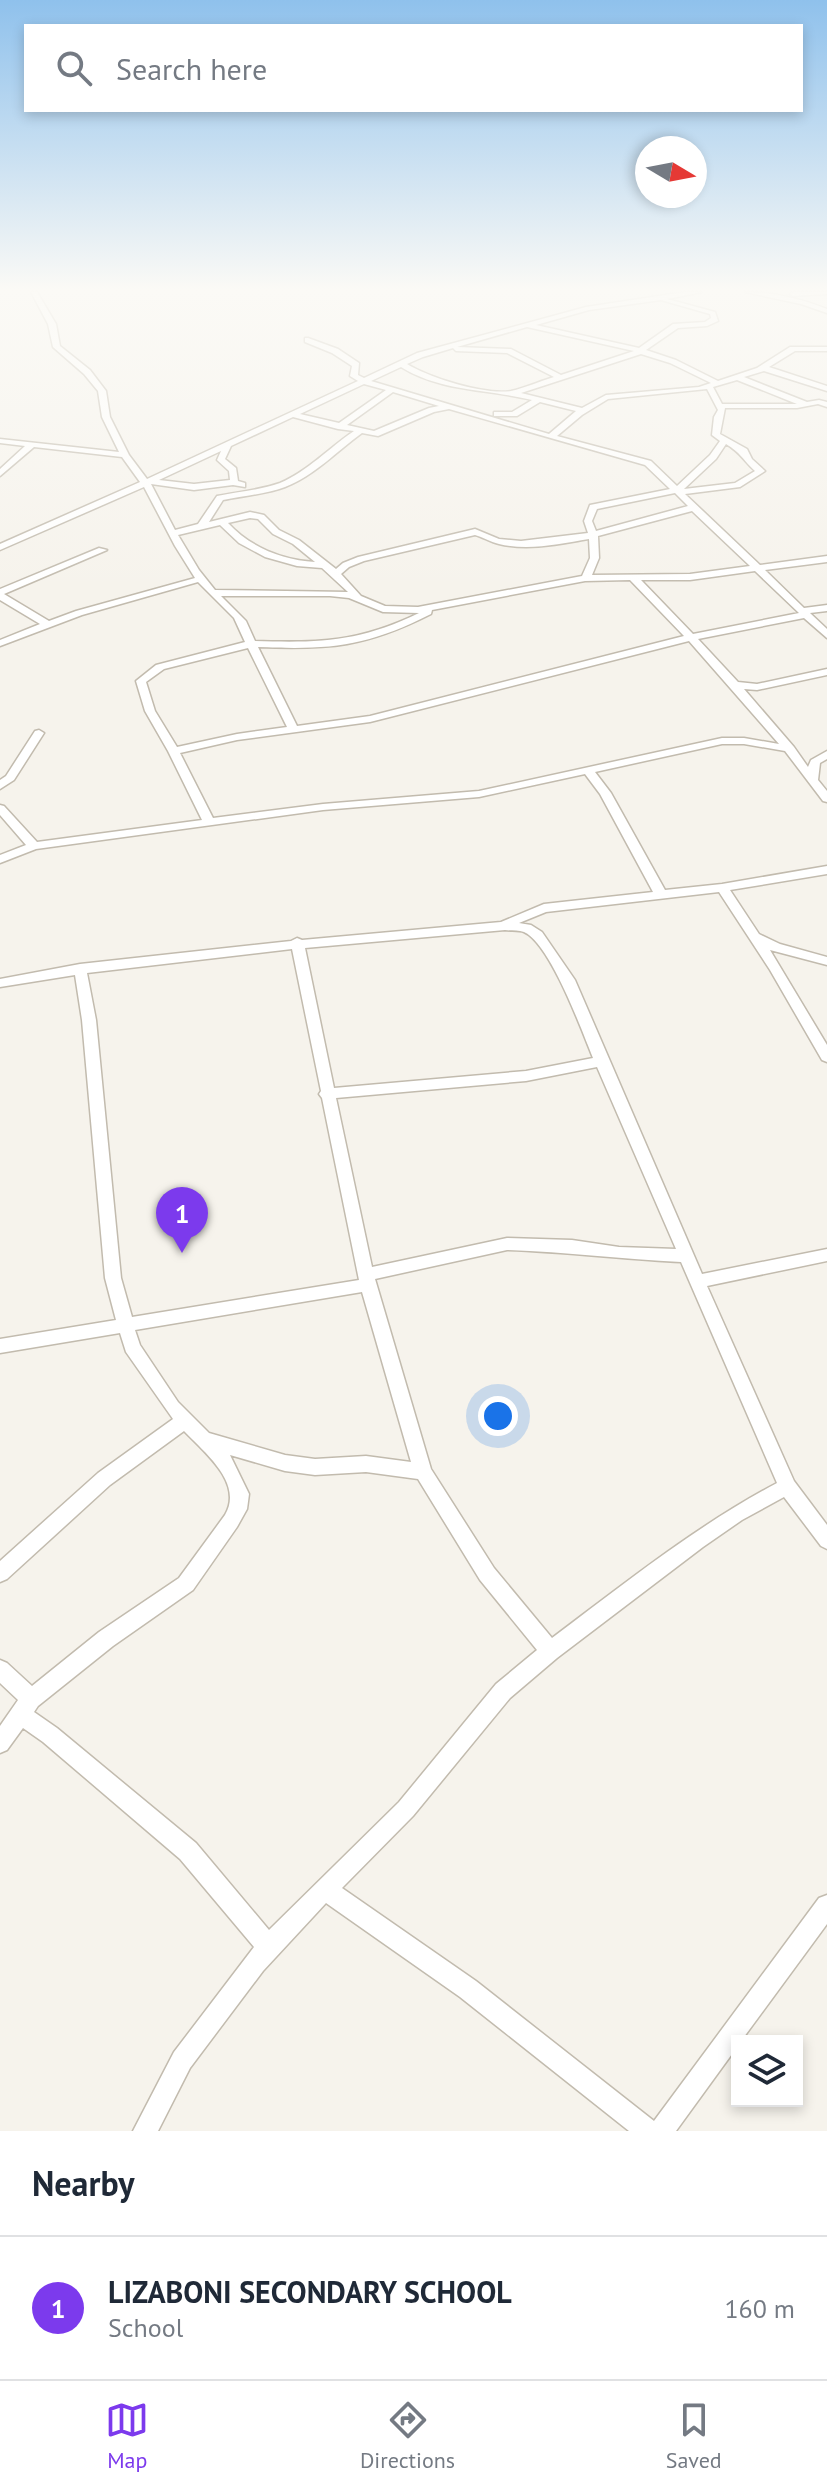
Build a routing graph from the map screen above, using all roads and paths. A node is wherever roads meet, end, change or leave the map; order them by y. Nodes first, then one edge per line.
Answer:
1 (102, 391) edge
2 (340, 391) edge
3 (389, 391) edge
4 (402, 391) edge
5 (486, 391) edge
6 (516, 391) edge
7 (653, 391) edge
8 (715, 391) edge
9 (773, 391) edge
10 (512, 393) junction
11 (538, 400) junction
12 (805, 404) junction
13 (827, 405) edge
14 (453, 406) junction
15 (720, 406) junction
16 (585, 411) junction
17 (291, 414) junction
18 (485, 415) junction
19 (338, 427) junction
20 (359, 432) junction
21 (551, 437) junction
22 (0, 441) edge
23 (724, 441) junction
24 (33, 444) junction
25 (229, 444) junction
26 (125, 455) junction
27 (0, 473) edge
28 (147, 482) junction
29 (234, 482) junction
30 (261, 490) junction
31 (680, 491) junction
32 (696, 507) junction
33 (222, 522) junction
34 (202, 526) junction
35 (174, 533) junction
36 (594, 534) junction
37 (0, 547) edge
38 (102, 550) dead end
39 (827, 559) edge
40 (324, 565) junction
41 (758, 567) junction
42 (336, 574) junction
43 (585, 578) junction
44 (633, 578) junction
45 (200, 579) junction
46 (212, 593) junction
47 (358, 598) junction
48 (2, 599) edge
49 (434, 608) junction
50 (827, 608) edge
51 (804, 613) junction
52 (48, 625) junction
53 (827, 635) edge
54 (693, 637) junction
55 (0, 643) edge
56 (251, 644) junction
57 (827, 672) edge
58 (737, 685) junction
59 (293, 729) junction
60 (39, 733) dead end
61 (790, 749) junction
62 (174, 751) junction
63 (827, 754) edge
64 (587, 770) junction
65 (812, 780) junction
66 (0, 786) edge
67 (827, 799) edge
68 (0, 808) edge
69 (210, 823) junction
70 (34, 846) junction
71 (0, 859) edge
72 (827, 870) edge
73 (722, 888) junction
74 (662, 896) junction
75 (502, 926) junction
76 (754, 937) junction
77 (297, 942) junction
78 (827, 961) edge
79 (80, 968) junction
80 (0, 983) edge
81 (827, 1057) edge
82 (601, 1061) junction
83 (326, 1094) junction
84 (827, 1255) edge
85 (687, 1256) junction
86 (366, 1280) junction
87 (698, 1281) junction
88 (126, 1326) junction
89 (0, 1346) edge
90 (185, 1420) junction
91 (209, 1441) junction
92 (423, 1472) junction
93 (787, 1486) junction
94 (827, 1540) edge
95 (0, 1573) edge
96 (550, 1651) junction
97 (0, 1670) edge
98 (26, 1707) junction
99 (0, 1743) edge
100 (326, 1890) junction
101 (827, 1906) edge
102 (269, 1947) junction
103 (145, 2131) edge
104 (648, 2131) edge
105 (661, 2131) edge

1 - 26 street
2 - 17 street
3 - 19 street
4 - 14 street
5 - 10 street
6 - 10 street
7 - 16 street
8 - 15 street
9 - 12 street
10 - 11 street
11 - 16 street
11 - 18 street
12 - 13 street
12 - 15 street
14 - 18 street
14 - 20 street
15 - 23 street
16 - 21 street
17 - 19 street
17 - 25 street
18 - 21 street
19 - 20 street
20 - 30 street
21 - 31 street
22 - 24 street
23 - 31 street
23 - 31 street
24 - 26 street
24 - 27 street
25 - 28 street
25 - 29 street
26 - 28 street
28 - 29 street
28 - 35 street
28 - 37 street
29 - 30 street
30 - 34 street
31 - 32 street
31 - 36 street
32 - 36 street
32 - 41 street
33 - 34 street
33 - 40 street
33 - 40 street
34 - 35 street
35 - 45 street
36 - 42 street
36 - 43 street
38 - 48 street
39 - 41 street
40 - 42 street
41 - 44 street
41 - 51 street
42 - 47 street
43 - 44 street
43 - 49 street
44 - 54 street
45 - 46 street
45 - 52 street
46 - 47 street
46 - 56 street
47 - 49 street
48 - 52 street
49 - 56 street
50 - 51 street
51 - 53 street
51 - 54 street
52 - 55 street
54 - 58 street
54 - 59 street
56 - 59 street
56 - 62 street
57 - 58 street
58 - 61 street
59 - 62 street
60 - 66 street
61 - 64 street
61 - 65 street
62 - 69 street
63 - 65 street
64 - 69 street
64 - 74 street
65 - 67 street
68 - 70 street
69 - 70 street
70 - 71 street
72 - 73 street
73 - 74 street
73 - 76 street
74 - 75 street
75 - 77 street
75 - 82 street
76 - 78 street
76 - 81 street
77 - 79 street
77 - 83 street
79 - 80 street
79 - 88 street
82 - 83 street
82 - 85 street
83 - 86 street
84 - 87 street
85 - 86 street
85 - 87 street
86 - 88 street
86 - 92 street
87 - 93 street
88 - 89 street
88 - 90 street
90 - 91 street
90 - 95 street
91 - 92 street
91 - 98 street
92 - 96 street
93 - 94 street
93 - 96 street
96 - 100 street
97 - 98 street
98 - 99 street
98 - 102 street
100 - 102 street
100 - 104 street
101 - 105 street
102 - 103 street

